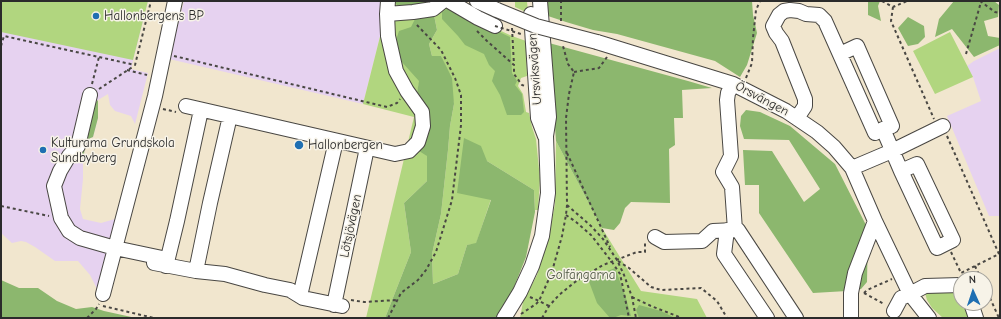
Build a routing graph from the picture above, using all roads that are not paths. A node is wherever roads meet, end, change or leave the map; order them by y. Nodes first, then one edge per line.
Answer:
1 (175, 1) edge
2 (443, 1) edge
3 (449, 1) edge
4 (476, 1) edge
5 (486, 1) edge
6 (530, 1) edge
7 (540, 1) edge
8 (388, 7) edge
9 (497, 10) junction
10 (495, 26) dead end
11 (840, 54) junction
12 (738, 86) junction
13 (90, 95) road end
14 (186, 106) dead end
15 (201, 110) junction
16 (230, 116) junction
17 (797, 118) junction
18 (941, 127) road end
19 (883, 130) junction
20 (546, 136) junction
21 (336, 140) junction
22 (367, 148) junction
23 (892, 151) junction
24 (852, 168) junction
25 (875, 221) junction
26 (731, 230) junction
27 (650, 241) road end
28 (947, 243) road end
29 (115, 248) junction
30 (144, 260) dead end
31 (166, 262) junction
32 (196, 271) junction
33 (953, 281) edge
34 (910, 294) junction
35 (300, 296) junction
36 (101, 299) road end
37 (894, 311) road end
38 (510, 317) edge
39 (927, 317) edge
40 (767, 318) edge
41 (796, 318) edge
42 (851, 318) edge

1 - 29 street
2 - 8 street
3 - 10 street
4 - 9 street, Örsvängen
5 - 9 street, Örsvängen
6 - 20 street, Ursviksvägen
7 - 20 street, Ursviksvägen
8 - 22 street
9 - 12 street, Örsvängen, bridge
11 - 17 street
11 - 19 street
11 - 19 street
12 - 17 street, Örsvängen
12 - 26 street
13 - 29 street
14 - 15 street
15 - 16 street
15 - 31 street
16 - 21 street
16 - 32 street
17 - 24 street, Örsvängen
18 - 23 street
19 - 23 street
20 - 38 street, Ursviksvägen
21 - 22 street
21 - 35 street
22 - 35 street, Lötsjövägen
23 - 24 street
23 - 28 street
24 - 25 street, Örsvängen
25 - 34 street, Örsvängen
25 - 42 street
26 - 27 street
26 - 40 street
26 - 41 street
29 - 31 street
29 - 36 street
30 - 31 street
31 - 32 street
32 - 35 street
33 - 34 street
34 - 37 street
34 - 39 street, Örsvängen

